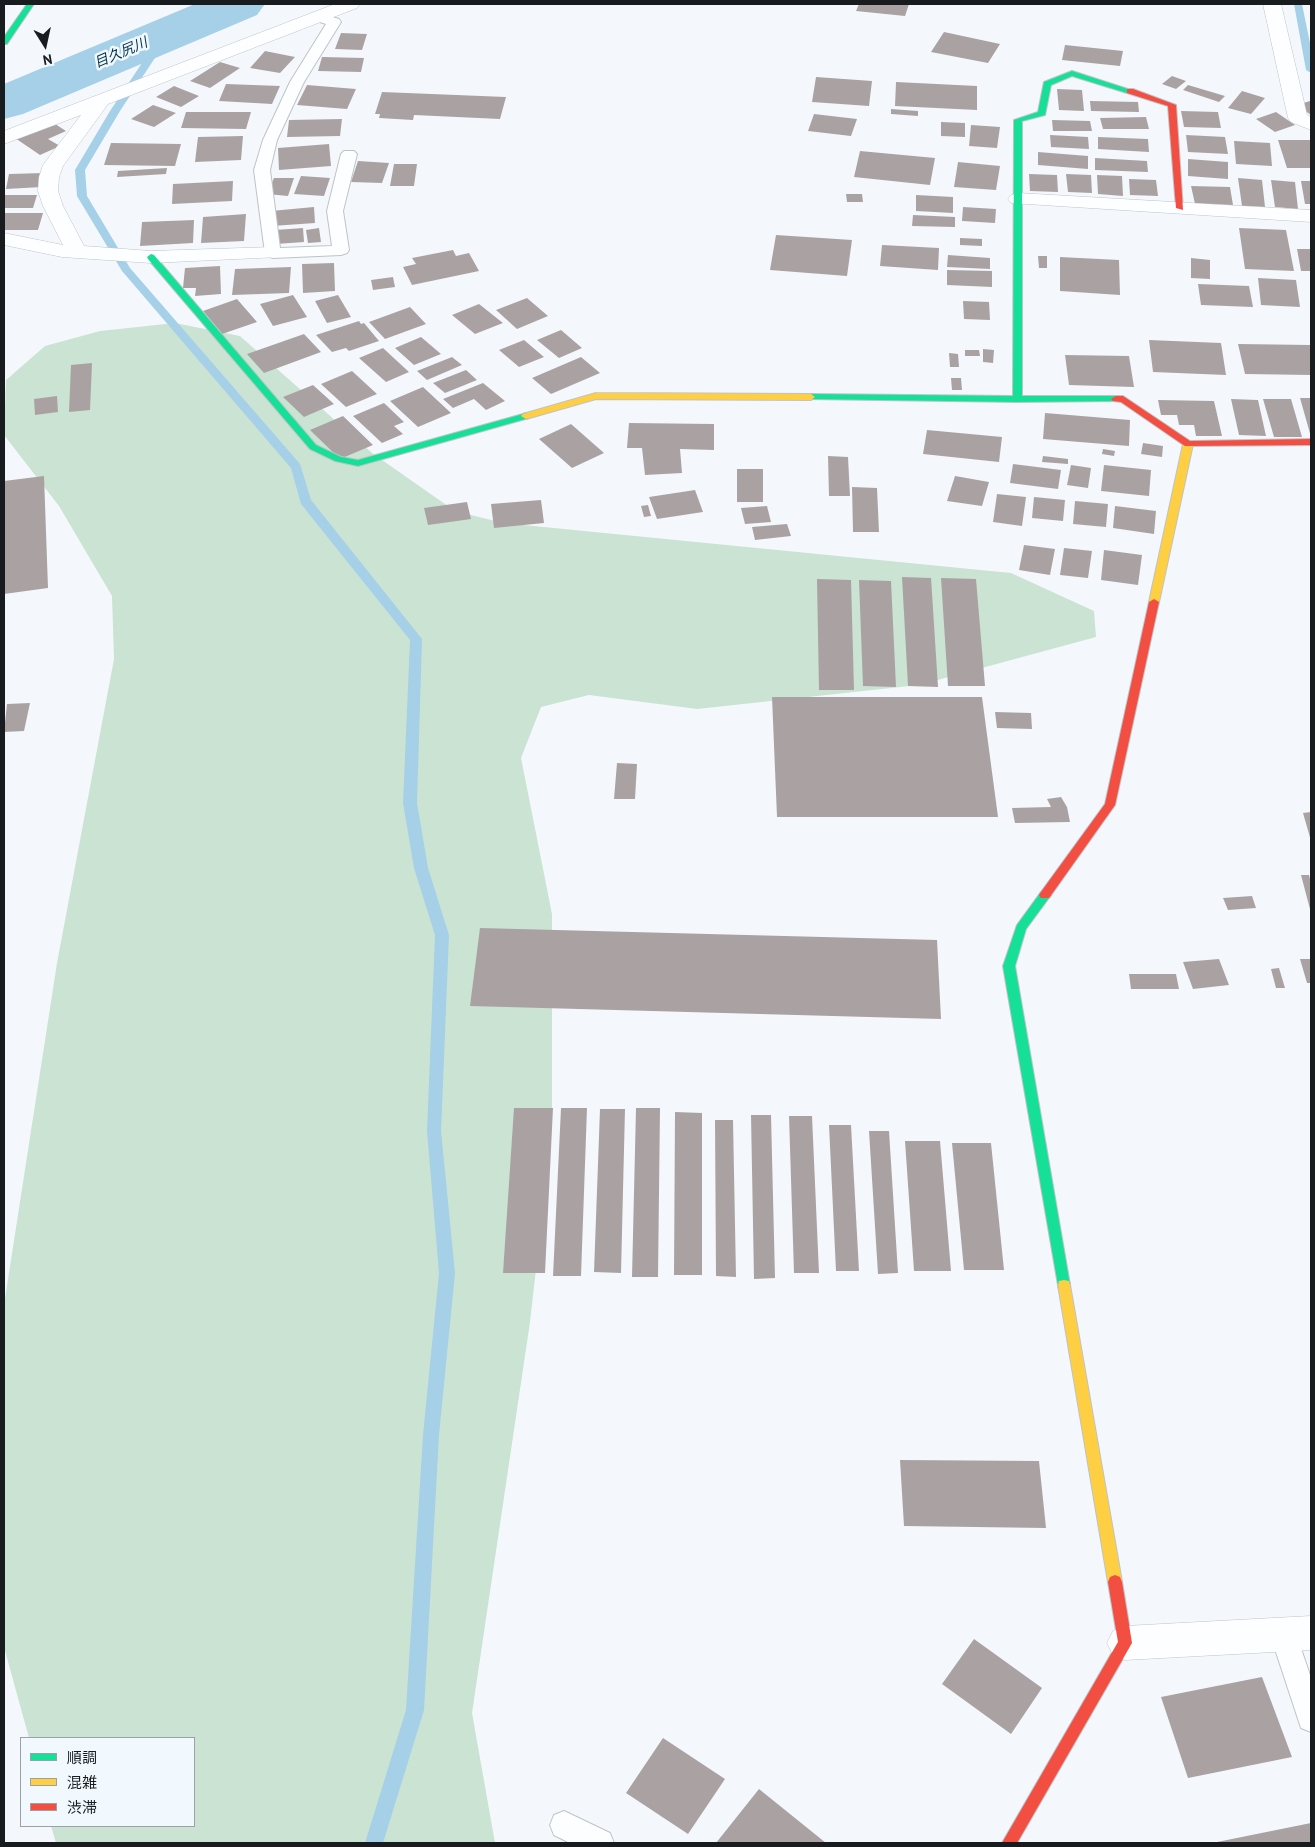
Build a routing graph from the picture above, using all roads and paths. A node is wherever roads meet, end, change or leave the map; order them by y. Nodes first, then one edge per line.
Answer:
1 (30, 4) edge
2 (351, 4) edge
3 (1272, 4) edge
4 (319, 17) junction
5 (4, 42) edge
6 (101, 101) junction
7 (1311, 124) edge
8 (4, 138) edge
9 (349, 154) dead end
10 (1018, 199) junction
11 (1180, 208) junction
12 (1311, 216) edge
13 (4, 240) edge
14 (77, 252) junction
15 (273, 252) junction
16 (152, 257) junction
17 (1018, 399) junction
18 (1311, 442) edge
19 (1188, 444) junction
20 (1297, 1634) edge
21 (1125, 1643) junction
22 (1311, 1718) edge
23 (564, 1825) dead end
24 (600, 1843) edge
25 (1009, 1843) edge

1 - 5 street
2 - 4 street
3 - 7 street
4 - 6 street
4 - 15 lane
6 - 8 street
6 - 14 street
9 - 15 lane
10 - 11 street
10 - 11 street
10 - 17 street
11 - 12 street
13 - 14 street
14 - 16 street
15 - 16 street
16 - 17 street
17 - 19 street
18 - 19 street
19 - 21 street
20 - 21 street
20 - 22 lane
21 - 25 street
23 - 24 lane

